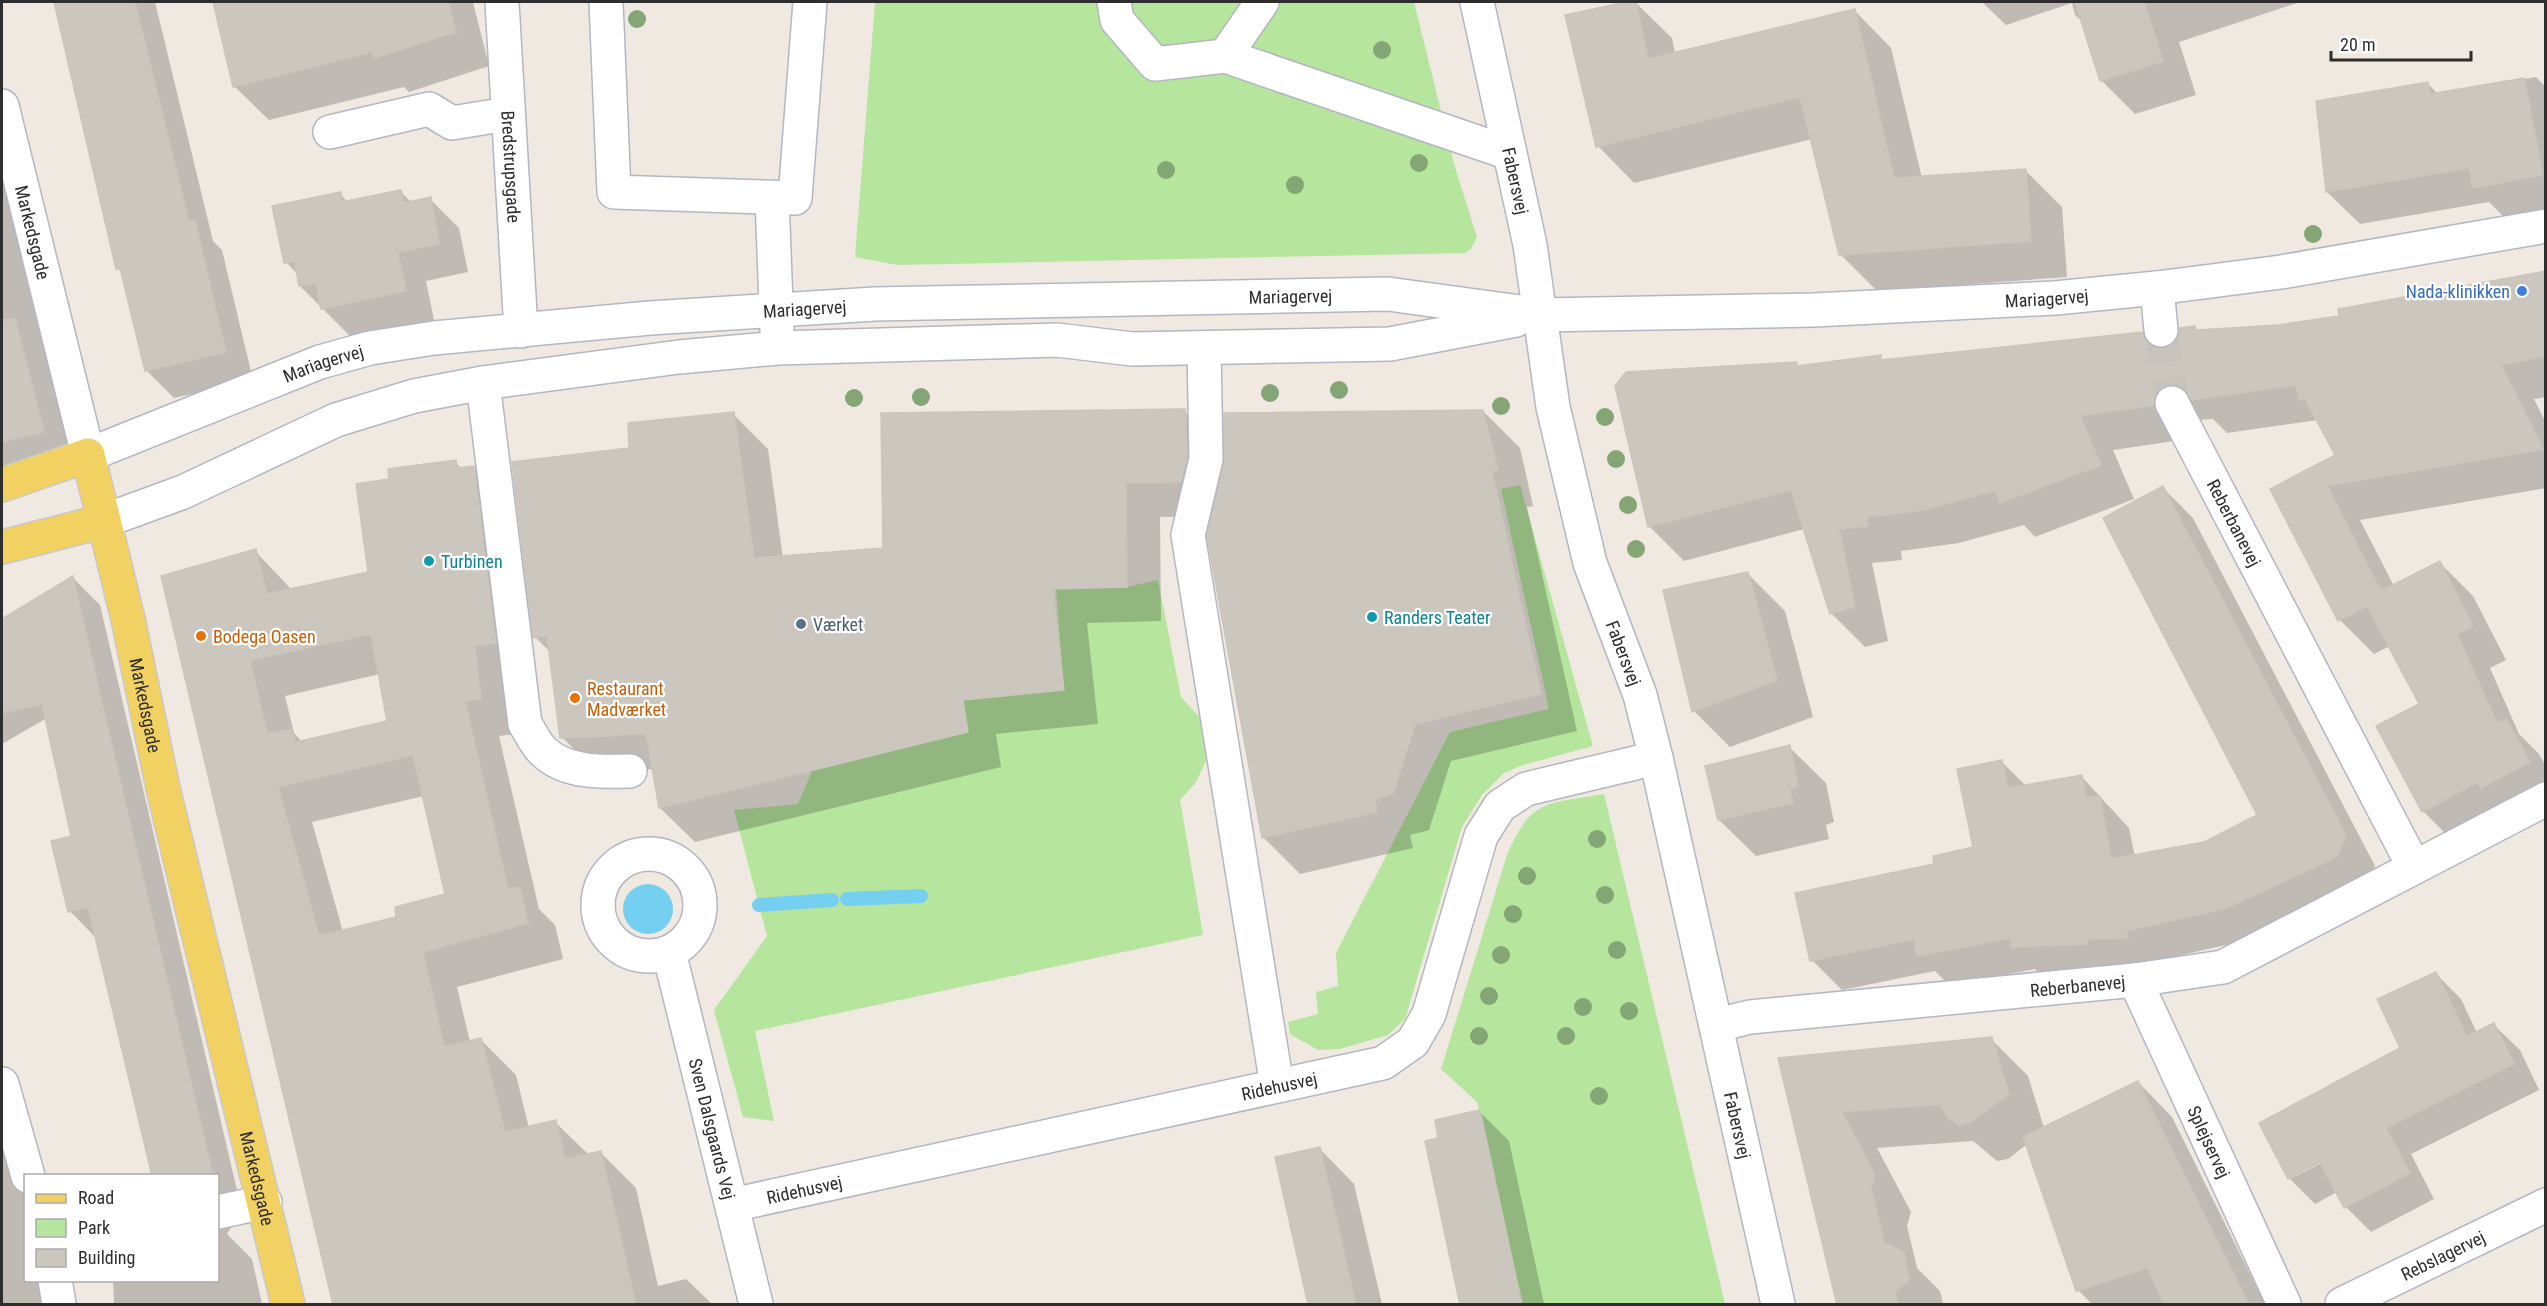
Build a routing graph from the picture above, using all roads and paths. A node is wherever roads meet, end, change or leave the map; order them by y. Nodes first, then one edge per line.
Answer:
1 (502, 2) edge
2 (606, 2) edge
3 (810, 2) edge
4 (1114, 2) edge
5 (1262, 2) edge
6 (1476, 2) edge
7 (1225, 57) junction
8 (2, 106) edge
9 (507, 114) junction
10 (330, 132) dead end
11 (1509, 153) junction
12 (772, 198) junction
13 (2546, 226) edge
14 (2157, 288) junction
15 (776, 309) junction
16 (1541, 315) junction
17 (2161, 330) tunnel mouth
18 (521, 331) junction
19 (778, 348) junction
20 (1204, 348) junction
21 (483, 383) junction
22 (2172, 403) tunnel mouth
23 (88, 455) junction
24 (2, 485) edge
25 (104, 521) junction
26 (2, 547) edge
27 (1656, 758) junction
28 (630, 771) dead end
29 (2546, 799) edge
30 (2414, 867) junction
31 (669, 952) dead end
32 (2135, 980) junction
33 (1717, 1025) junction
34 (2, 1084) edge
35 (1277, 1086) junction
36 (27, 1174) edge
37 (265, 1202) junction
38 (732, 1205) junction
39 (219, 1212) edge
40 (2542, 1212) edge
41 (55, 1282) edge
42 (59, 1305) edge
43 (288, 1305) edge
44 (756, 1305) edge
45 (1778, 1305) edge
46 (2284, 1305) edge
47 (2342, 1305) edge

1 - 9 street, Bredstrupsgade
2 - 12 street
3 - 12 street
4 - 7 street
5 - 7 street
6 - 11 street, Fabersvej
7 - 11 street
8 - 23 street, Markedsgade
9 - 10 street
9 - 18 street, Bredstrupsgade
11 - 16 street, Fabersvej
12 - 15 street
13 - 14 street, Mariagervej
14 - 16 street, Mariagervej
14 - 17 street
15 - 16 street, Mariagervej
15 - 18 street, Mariagervej
15 - 19 street
16 - 20 street, Mariagervej
16 - 27 street, Fabersvej
18 - 23 street, Mariagervej
19 - 20 street, Mariagervej
19 - 21 street, Mariagervej
20 - 35 street
21 - 25 street, Mariagervej
21 - 28 street
22 - 30 street, Reberbanevej
23 - 24 main road
23 - 25 main road, Markedsgade
25 - 26 main road
25 - 37 main road, Markedsgade
27 - 33 street, Fabersvej
27 - 35 street, Ridehusvej
29 - 30 street, Reberbanevej
30 - 32 street, Reberbanevej
31 - 38 street, Sven Dalsgaards Vej
32 - 33 street, Reberbanevej
32 - 46 street, Splejservej
33 - 45 street, Fabersvej
34 - 36 street
35 - 38 street, Ridehusvej
37 - 39 street
37 - 43 main road, Markedsgade
38 - 44 street, Sven Dalsgaards Vej
40 - 47 street, Rebslagervej
41 - 42 street

